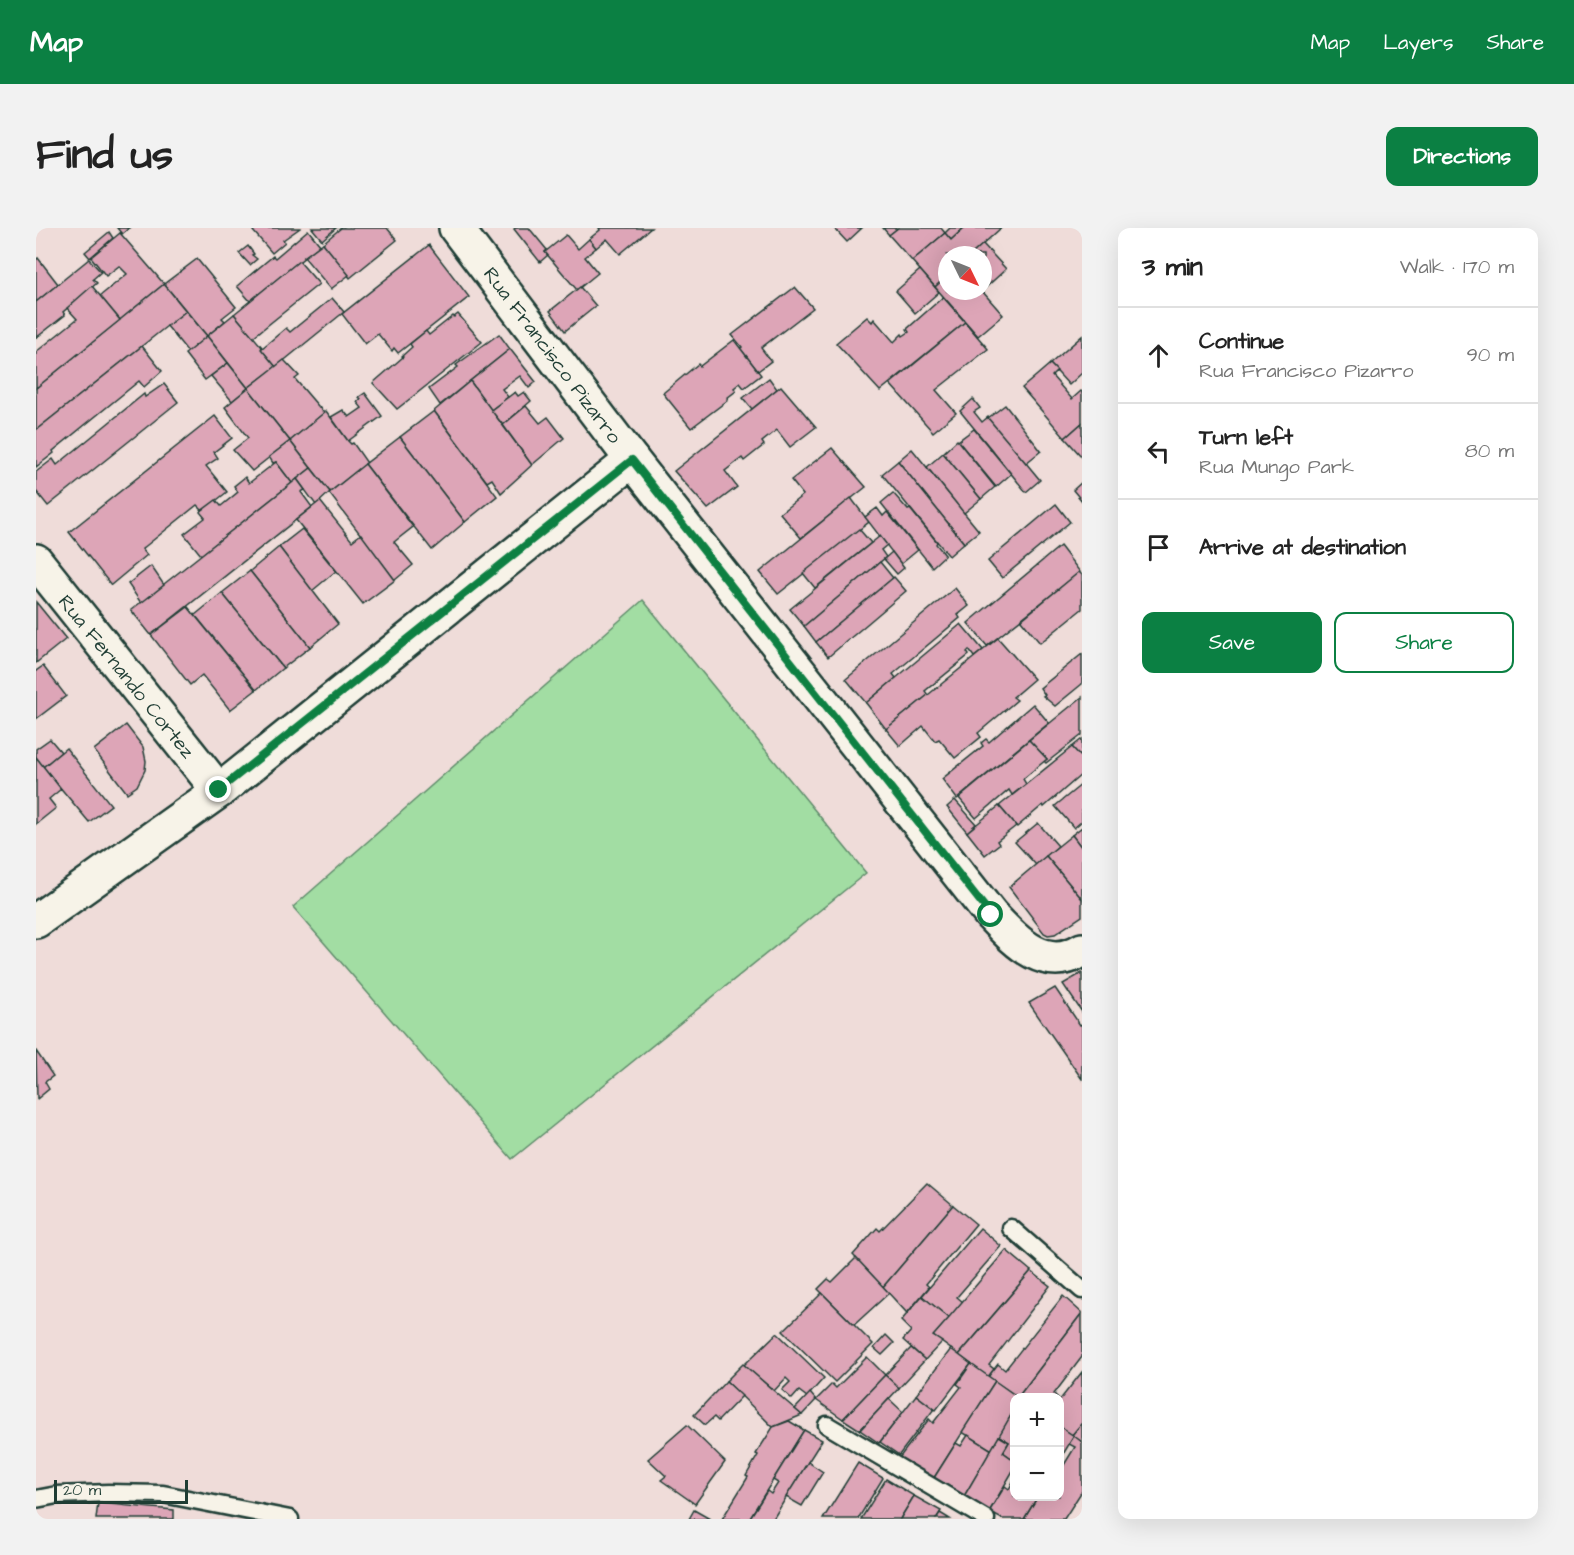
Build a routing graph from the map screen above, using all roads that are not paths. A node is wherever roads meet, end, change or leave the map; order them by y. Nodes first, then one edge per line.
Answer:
1 (456, 228) edge
2 (632, 460) junction
3 (36, 561) edge
4 (219, 790) junction
5 (36, 921) edge
6 (1077, 953) edge
7 (1011, 1228) dead end
8 (1082, 1290) edge
9 (827, 1425) dead end
10 (36, 1499) edge
11 (290, 1519) edge
12 (986, 1519) edge

1 - 2 street, Rua Francisco Pizarro
2 - 4 street
2 - 6 street, Rua Francisco Pizarro
3 - 4 street, Rua Fernando Cortez
4 - 5 street
7 - 8 lane
9 - 12 lane
10 - 11 lane

